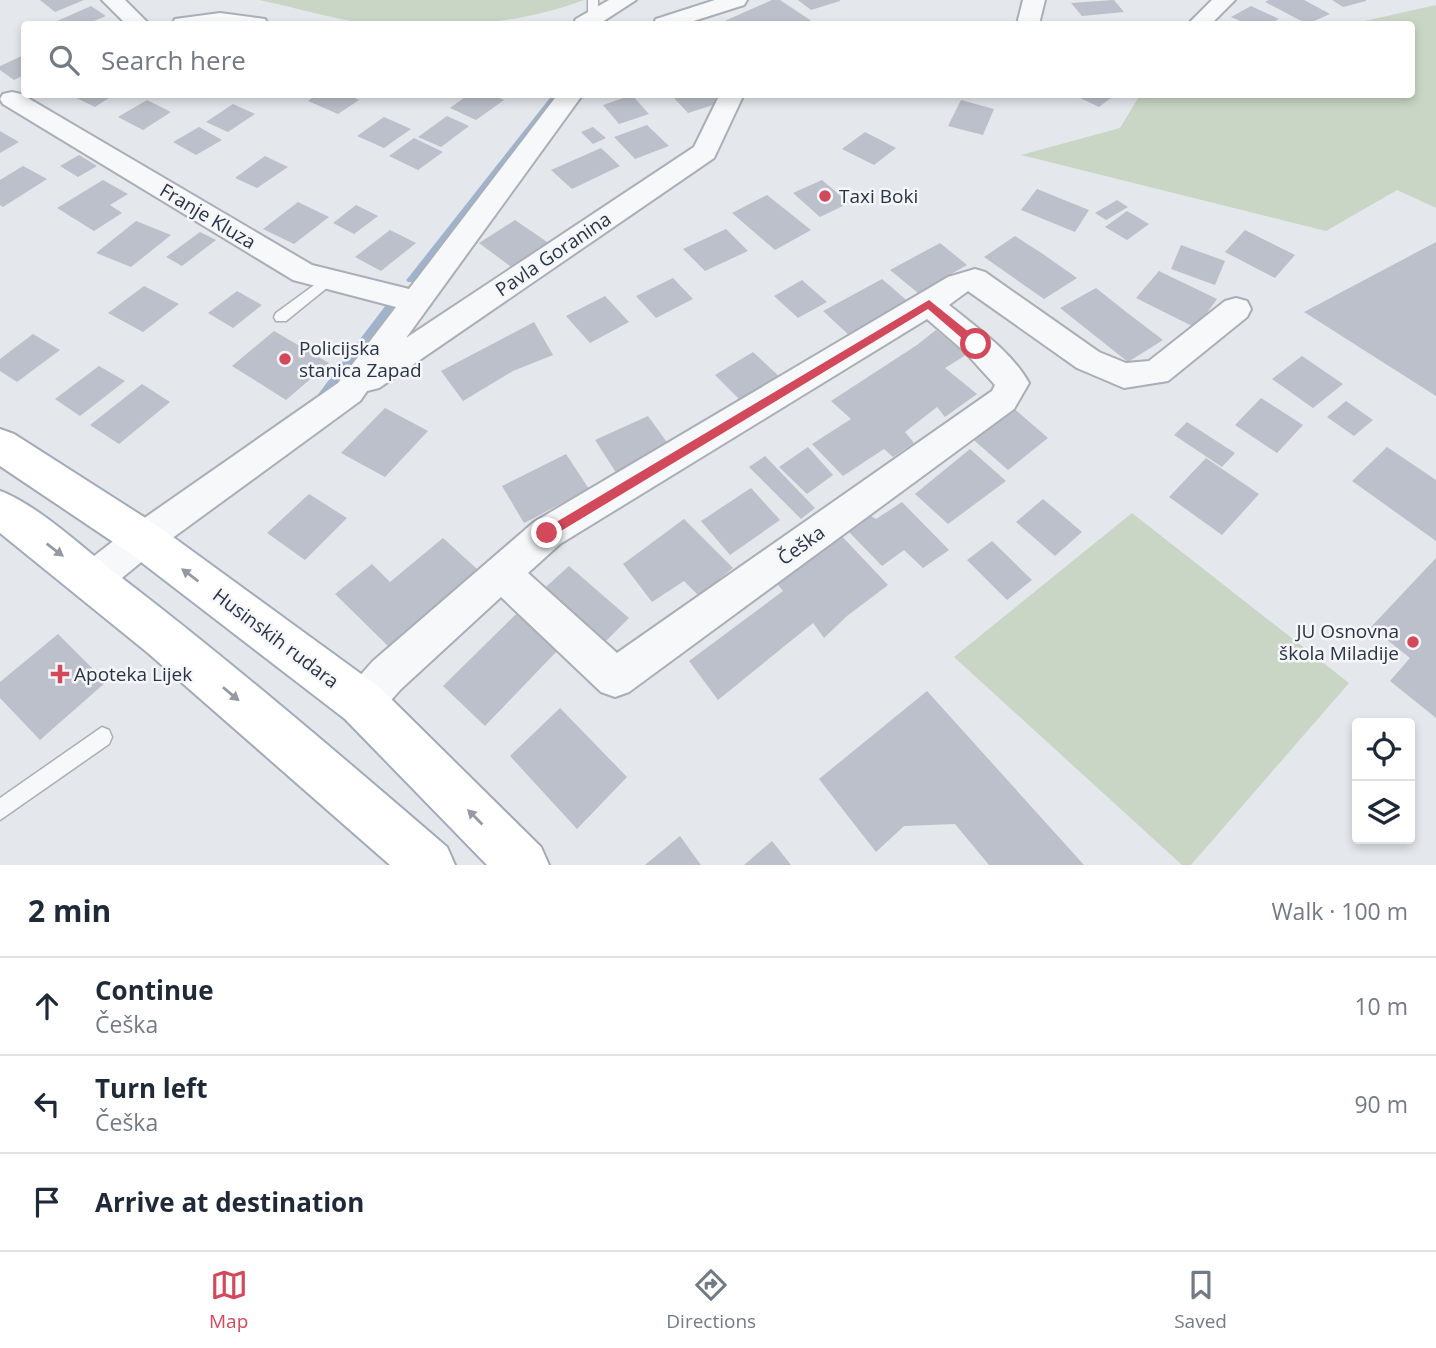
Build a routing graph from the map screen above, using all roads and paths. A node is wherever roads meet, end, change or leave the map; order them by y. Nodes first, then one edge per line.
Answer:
1 (113, 0) edge
2 (625, 0) edge
3 (736, 0) edge
4 (1034, 0) edge
5 (1224, 0) edge
6 (590, 18) edge
7 (135, 21) edge
8 (194, 21) edge
9 (241, 21) edge
10 (673, 21) edge
11 (1029, 21) edge
12 (1202, 21) edge
13 (568, 98) edge
14 (730, 98) edge
15 (12, 99) edge
16 (328, 279) junction
17 (417, 302) junction
18 (929, 304) junction
19 (1236, 310) dead end
20 (281, 317) dead end
21 (349, 392) junction
22 (0, 445) edge
23 (0, 509) edge
24 (143, 539) junction
25 (502, 574) junction
26 (93, 579) junction
27 (362, 703) junction
28 (102, 737) dead end
29 (0, 810) edge
30 (429, 865) edge
31 (523, 865) edge

1 - 7 street
2 - 6 street
3 - 10 street
4 - 11 street
5 - 12 street
8 - 9 street
13 - 17 street, Pavla Goranina
14 - 21 street, Pavla Goranina
15 - 16 street, Franje Kluza
16 - 17 street, Franje Kluza
16 - 20 lane
17 - 21 street, Pavla Goranina
18 - 19 street
18 - 25 street
18 - 25 street, Češka
21 - 24 street, Pavla Goranina
22 - 24 main road, Husinskih rudara
23 -> 26 main road
24 - 26 street, Pavla Goranina
27 -> 24 main road, Husinskih rudara
25 - 27 street
26 -> 30 main road
31 -> 27 main road, Husinskih rudara
28 - 29 lane

